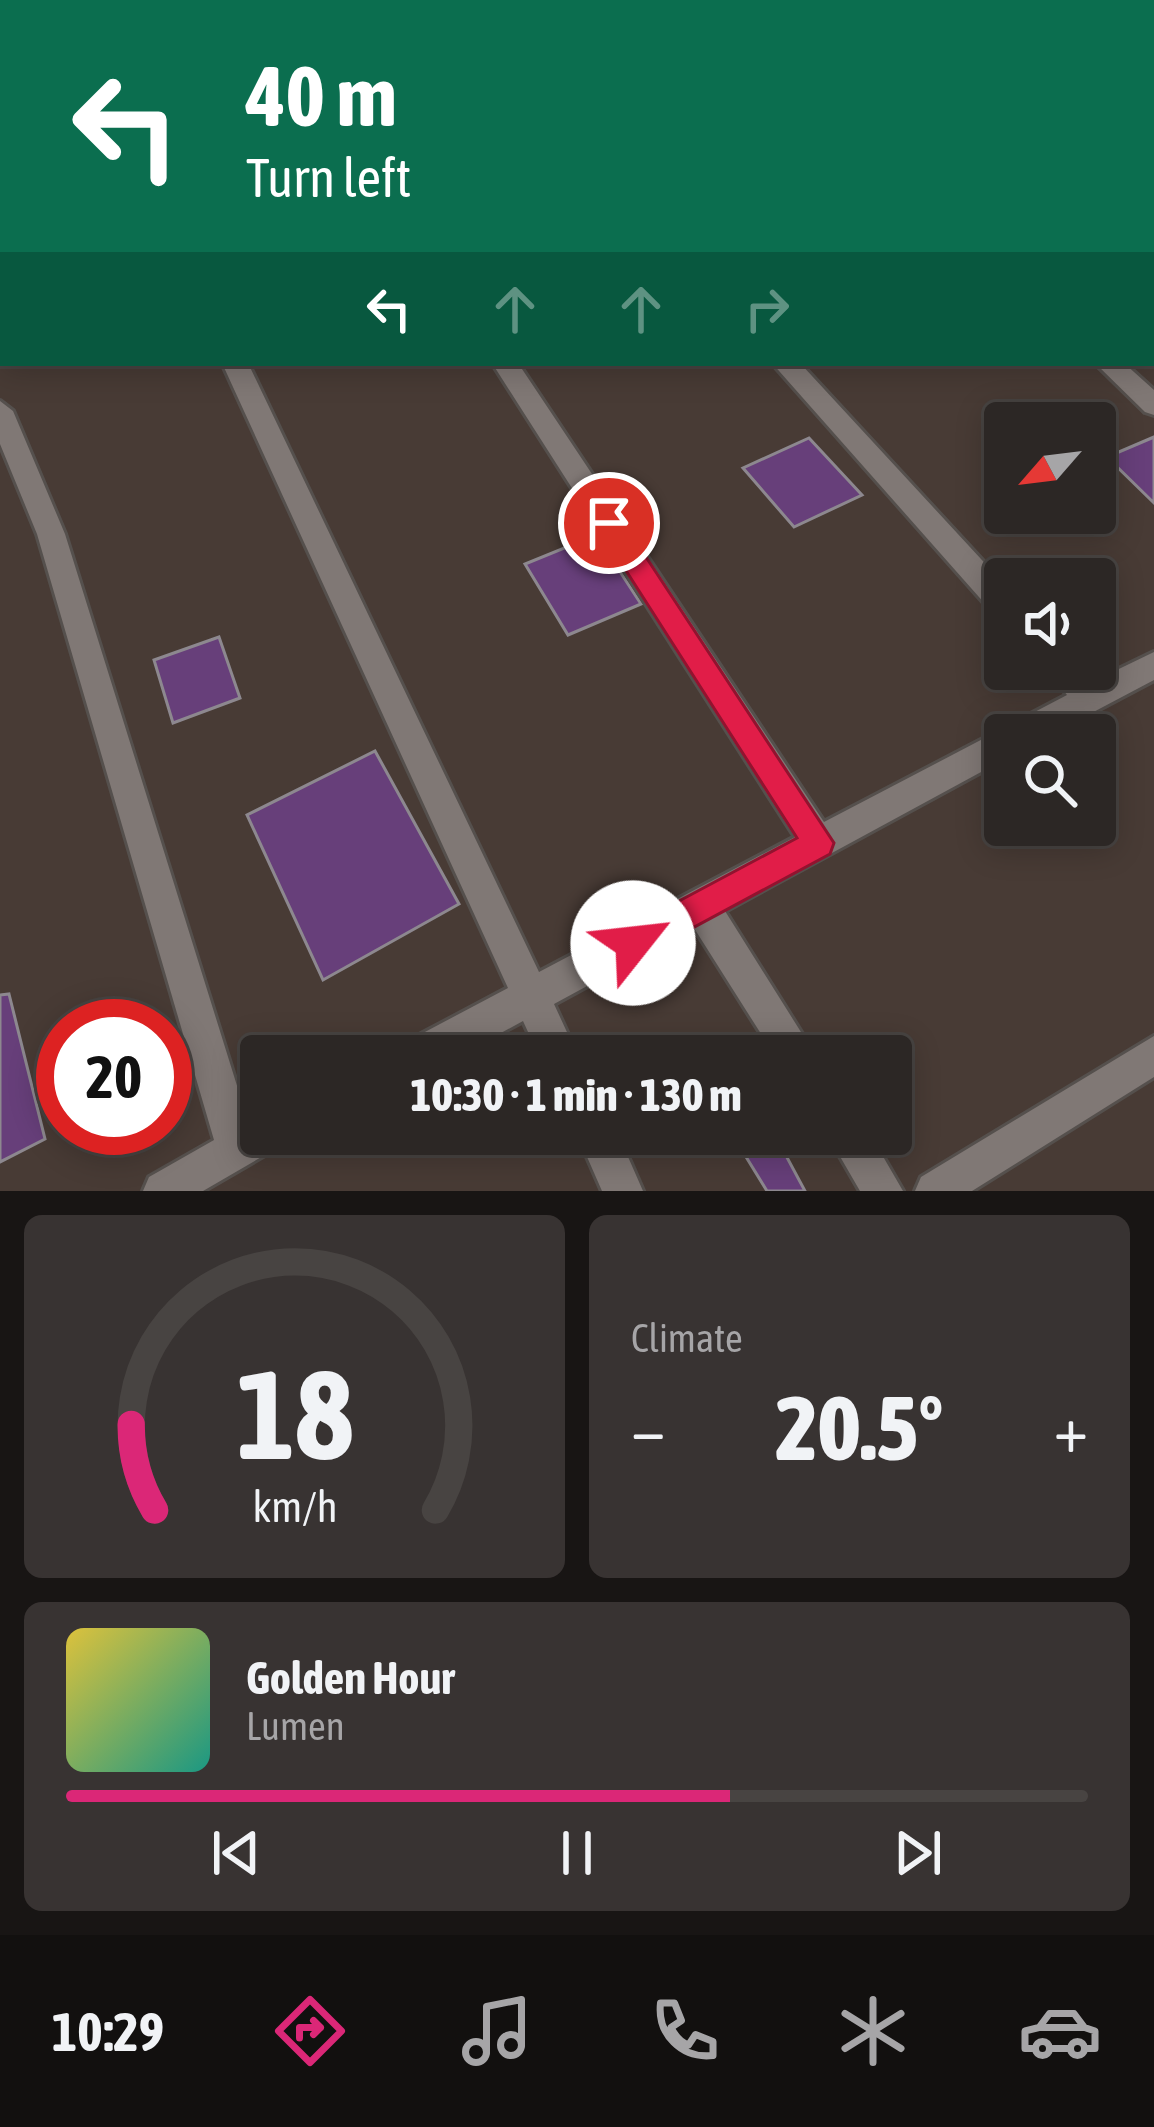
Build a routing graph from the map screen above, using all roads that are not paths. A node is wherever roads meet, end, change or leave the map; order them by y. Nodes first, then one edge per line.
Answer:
1 (236, 366) edge
2 (507, 366) edge
3 (787, 366) edge
4 (1111, 366) edge
5 (1154, 405) edge
6 (0, 412) edge
7 (984, 582) edge
8 (1154, 665) edge
9 (1082, 690) edge
10 (1089, 697) junction
11 (1058, 714) edge
12 (984, 753) edge
13 (818, 843) junction
14 (700, 905) junction
15 (532, 1000) junction
16 (462, 1035) edge
17 (549, 1035) edge
18 (783, 1035) edge
19 (1154, 1055) edge
20 (240, 1110) edge
21 (240, 1147) edge
22 (607, 1155) edge
23 (860, 1155) edge
24 (163, 1191) edge
25 (623, 1191) edge
26 (883, 1191) edge
27 (935, 1191) edge

1 - 15 lane
2 - 13 lane
3 - 7 lane
4 - 5 lane
6 - 20 lane
8 - 10 lane
9 - 10 lane
10 - 11 lane
12 - 13 lane
13 - 14 lane
14 - 15 lane
14 - 18 lane
15 - 16 lane
15 - 17 lane
19 - 27 lane
21 - 24 lane
22 - 25 lane
23 - 26 lane

